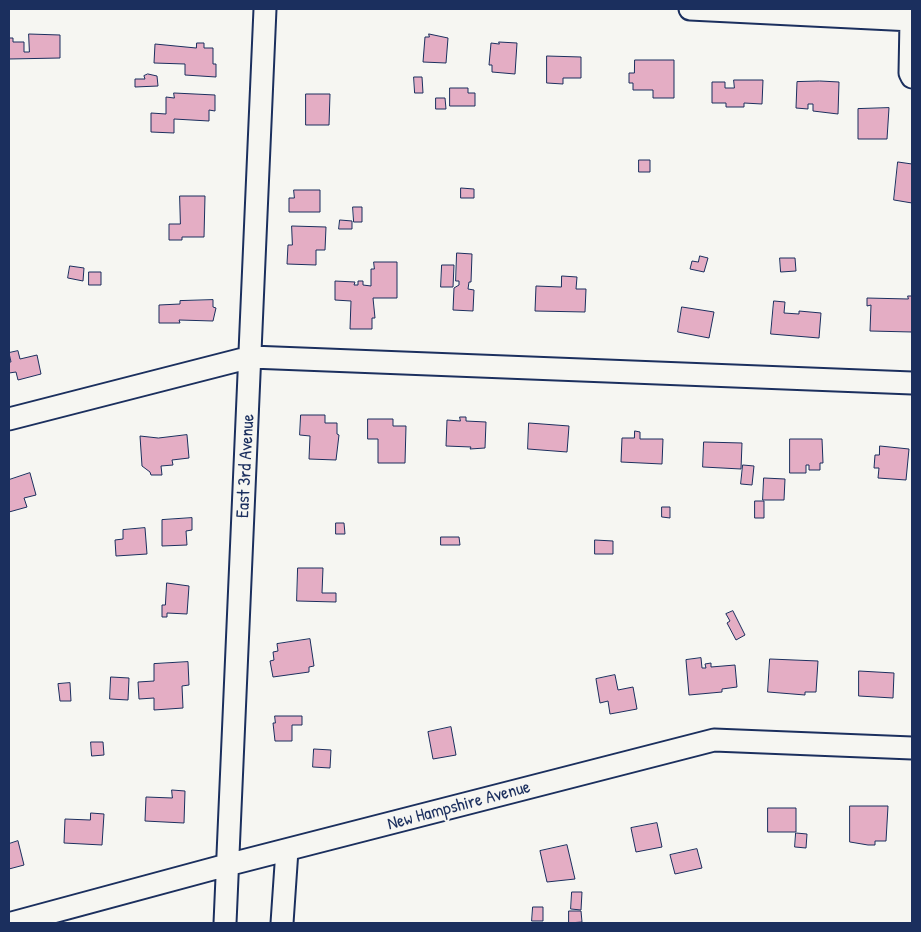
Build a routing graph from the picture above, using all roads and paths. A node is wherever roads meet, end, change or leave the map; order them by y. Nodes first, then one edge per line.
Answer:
1 (265, 9) edge
2 (690, 9) edge
3 (861, 13) edge
4 (912, 20) edge
5 (912, 77) edge
6 (251, 357) junction
7 (912, 383) edge
8 (9, 419) edge
9 (912, 748) edge
10 (287, 850) junction
11 (228, 864) junction
12 (12, 923) edge
13 (225, 923) edge
14 (282, 923) edge

1 - 6 street, East 3rd Avenue
2 - 3 street
3 - 4 street
4 - 5 street
6 - 7 street
6 - 8 street
6 - 11 street, East 3rd Avenue
9 - 10 street, New Hampshire Avenue
10 - 11 street, New Hampshire Avenue
10 - 14 street
11 - 12 street, New Hampshire Avenue
11 - 13 street, East 3rd Avenue

